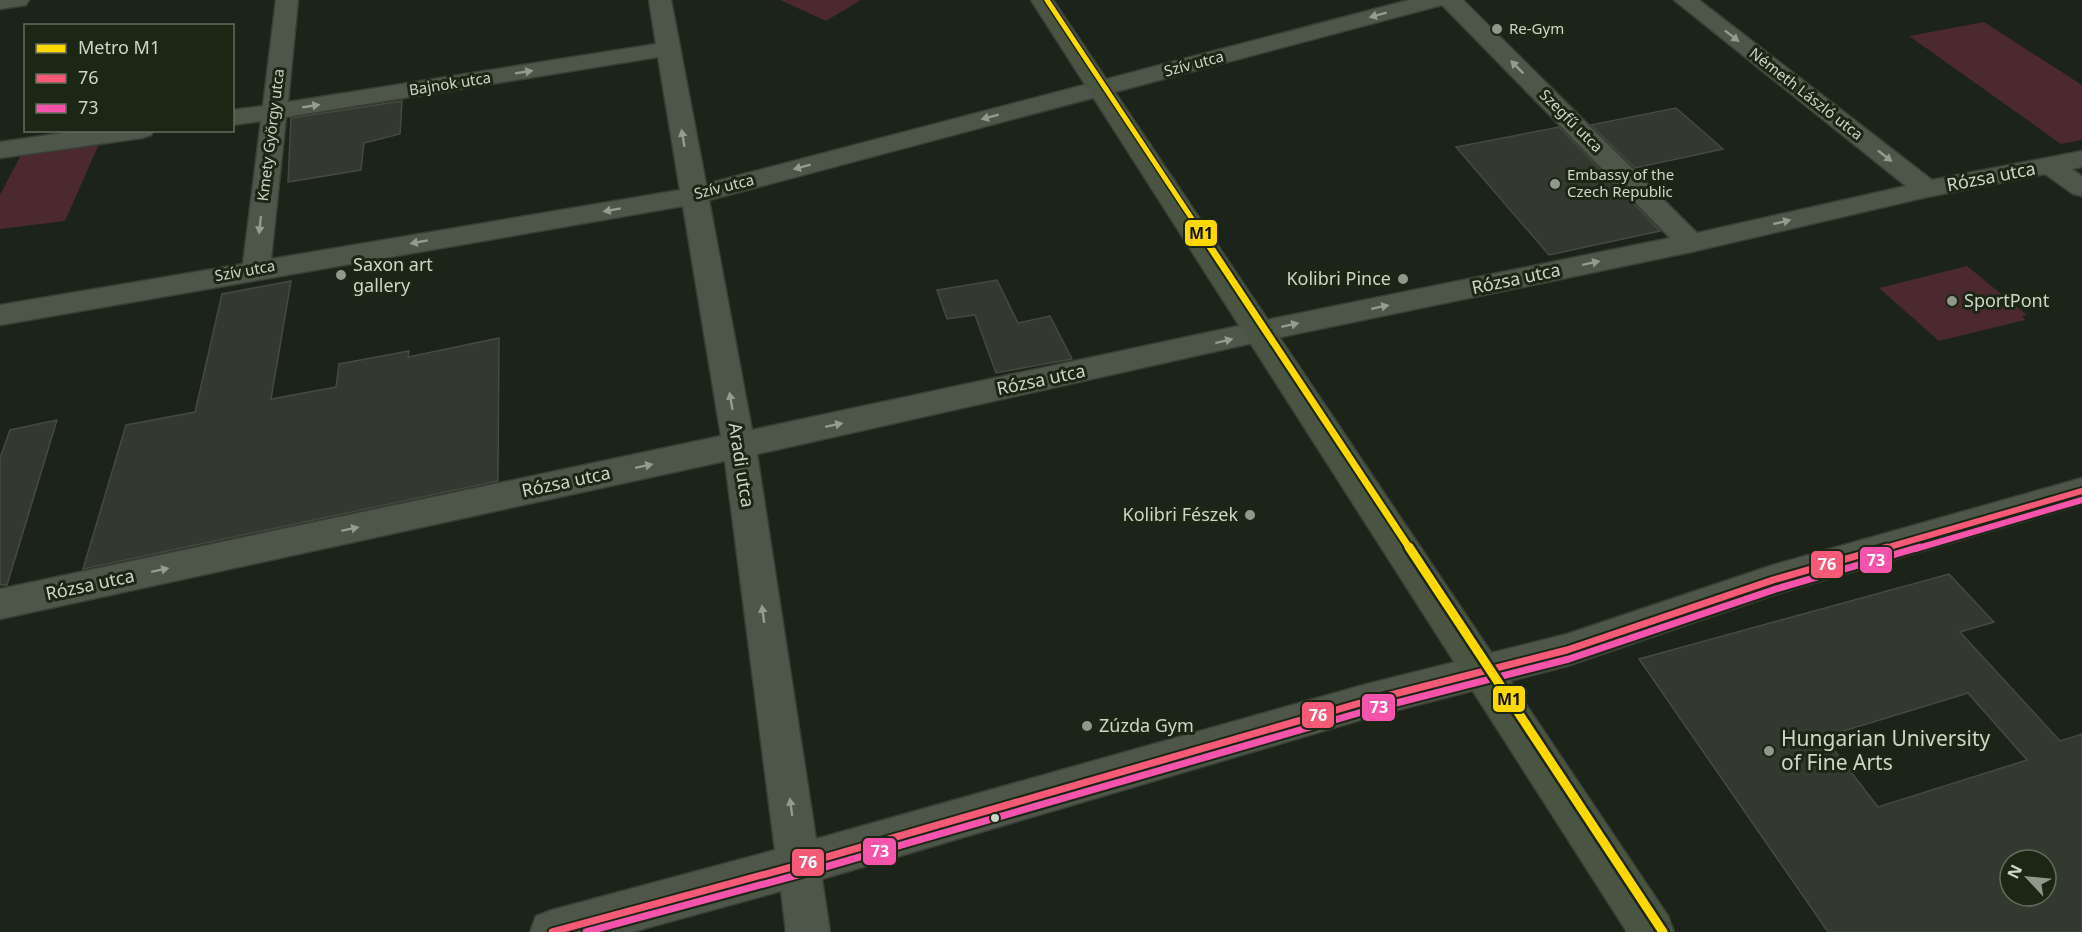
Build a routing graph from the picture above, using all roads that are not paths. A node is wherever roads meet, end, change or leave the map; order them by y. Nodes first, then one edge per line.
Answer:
1 (18, 0) edge
2 (287, 0) edge
3 (660, 0) edge
4 (1041, 0) edge
5 (1435, 0) edge
6 (1450, 0) edge
7 (1685, 0) edge
8 (0, 2) edge
9 (668, 49) junction
10 (1100, 88) junction
11 (273, 112) junction
12 (234, 118) edge
13 (128, 132) edge
14 (0, 150) edge
15 (2082, 159) edge
16 (2050, 165) junction
17 (2082, 188) edge
18 (1927, 189) junction
19 (693, 196) junction
20 (1691, 243) junction
21 (256, 270) junction
22 (0, 315) edge
23 (1257, 332) junction
24 (739, 445) junction
25 (2082, 491) edge
26 (0, 604) edge
27 (1482, 671) junction
28 (799, 865) junction
29 (552, 932) edge
30 (808, 932) edge
31 (1652, 932) edge

1 - 8 street
2 - 11 street, Kmety György utca
3 - 9 street, Aradi utca
4 - 10 main road
5 -> 10 street, Szív utca
20 -> 6 street, Szegfű utca
7 -> 18 street, Németh László utca
11 -> 9 street, Bajnok utca
19 -> 9 street, Aradi utca
10 -> 19 street, Szív utca
10 - 23 main road
11 - 12 street, Bajnok utca
11 -> 21 street, Kmety György utca
13 - 14 street
15 - 16 street, Rózsa utca
16 - 17 street
16 - 18 street, Rózsa utca
20 -> 18 street, Rózsa utca
19 -> 21 street, Szív utca
24 -> 19 street, Aradi utca
23 -> 20 street, Rózsa utca
21 - 22 street, Szív utca
24 -> 23 street, Rózsa utca
23 - 27 main road
26 -> 24 street, Rózsa utca
28 -> 24 street, Aradi utca
25 - 27 street
27 - 28 street
27 - 31 main road
28 - 29 street
28 - 30 street, Aradi utca

